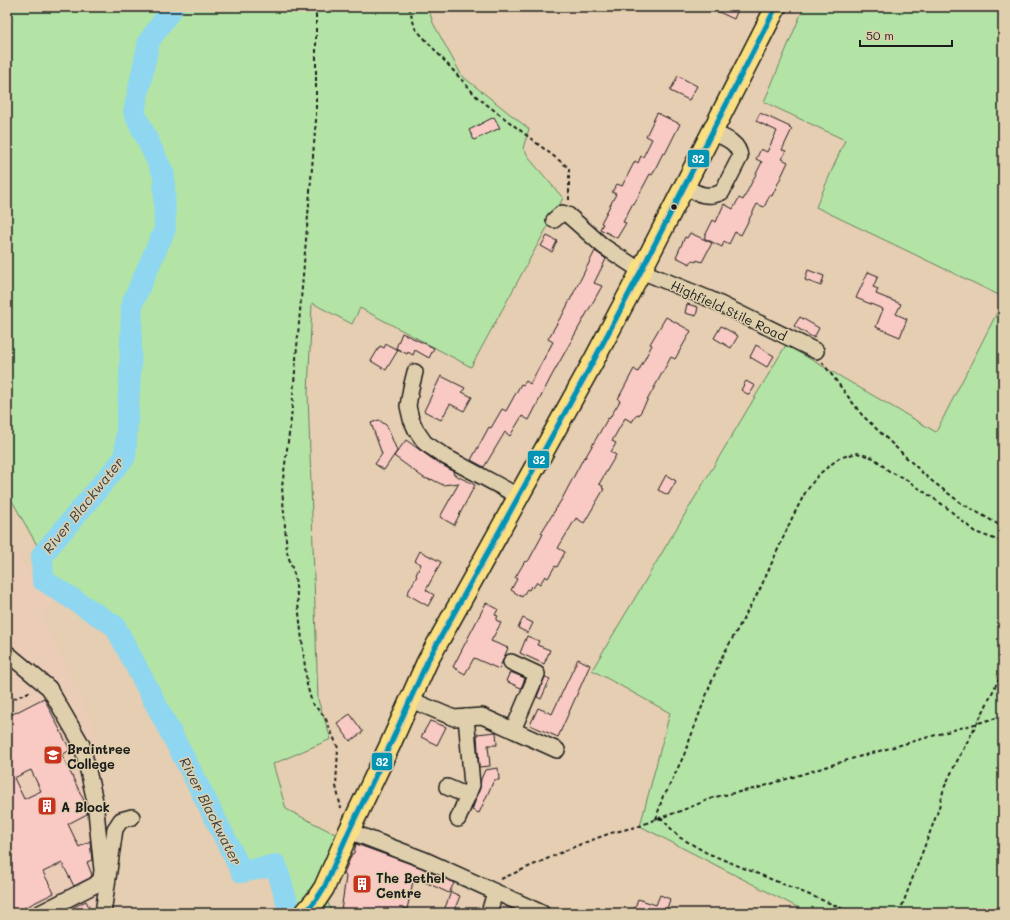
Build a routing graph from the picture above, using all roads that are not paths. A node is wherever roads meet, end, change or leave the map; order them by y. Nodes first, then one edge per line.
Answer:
1 (776, 7) edge
2 (712, 132) junction
3 (685, 187) junction
4 (561, 218) road end
5 (641, 271) junction
6 (816, 351) road end
7 (415, 372) dead end
8 (518, 496) junction
9 (7, 653) edge
10 (511, 662) dead end
11 (411, 700) junction
12 (466, 717) junction
13 (513, 730) junction
14 (557, 750) dead end
15 (447, 787) dead end
16 (468, 796) junction
17 (132, 817) dead end
18 (458, 819) dead end
19 (349, 831) junction
20 (495, 892) junction
21 (310, 907) edge
22 (40, 913) edge
23 (103, 913) edge
24 (489, 913) edge
25 (542, 913) edge

1 - 2 main road
2 - 3 main road
2 - 3 street
3 - 5 main road
4 - 5 street, Highfield Stile Road
5 - 6 street, Highfield Stile Road
5 - 8 main road
7 - 8 street
8 - 11 main road
9 - 22 street
10 - 13 street
11 - 12 street
11 - 19 main road
12 - 13 street
12 - 16 street
13 - 14 street
15 - 16 street
16 - 18 street
17 - 23 street
19 - 20 street
19 - 21 main road
20 - 24 street
20 - 25 street

